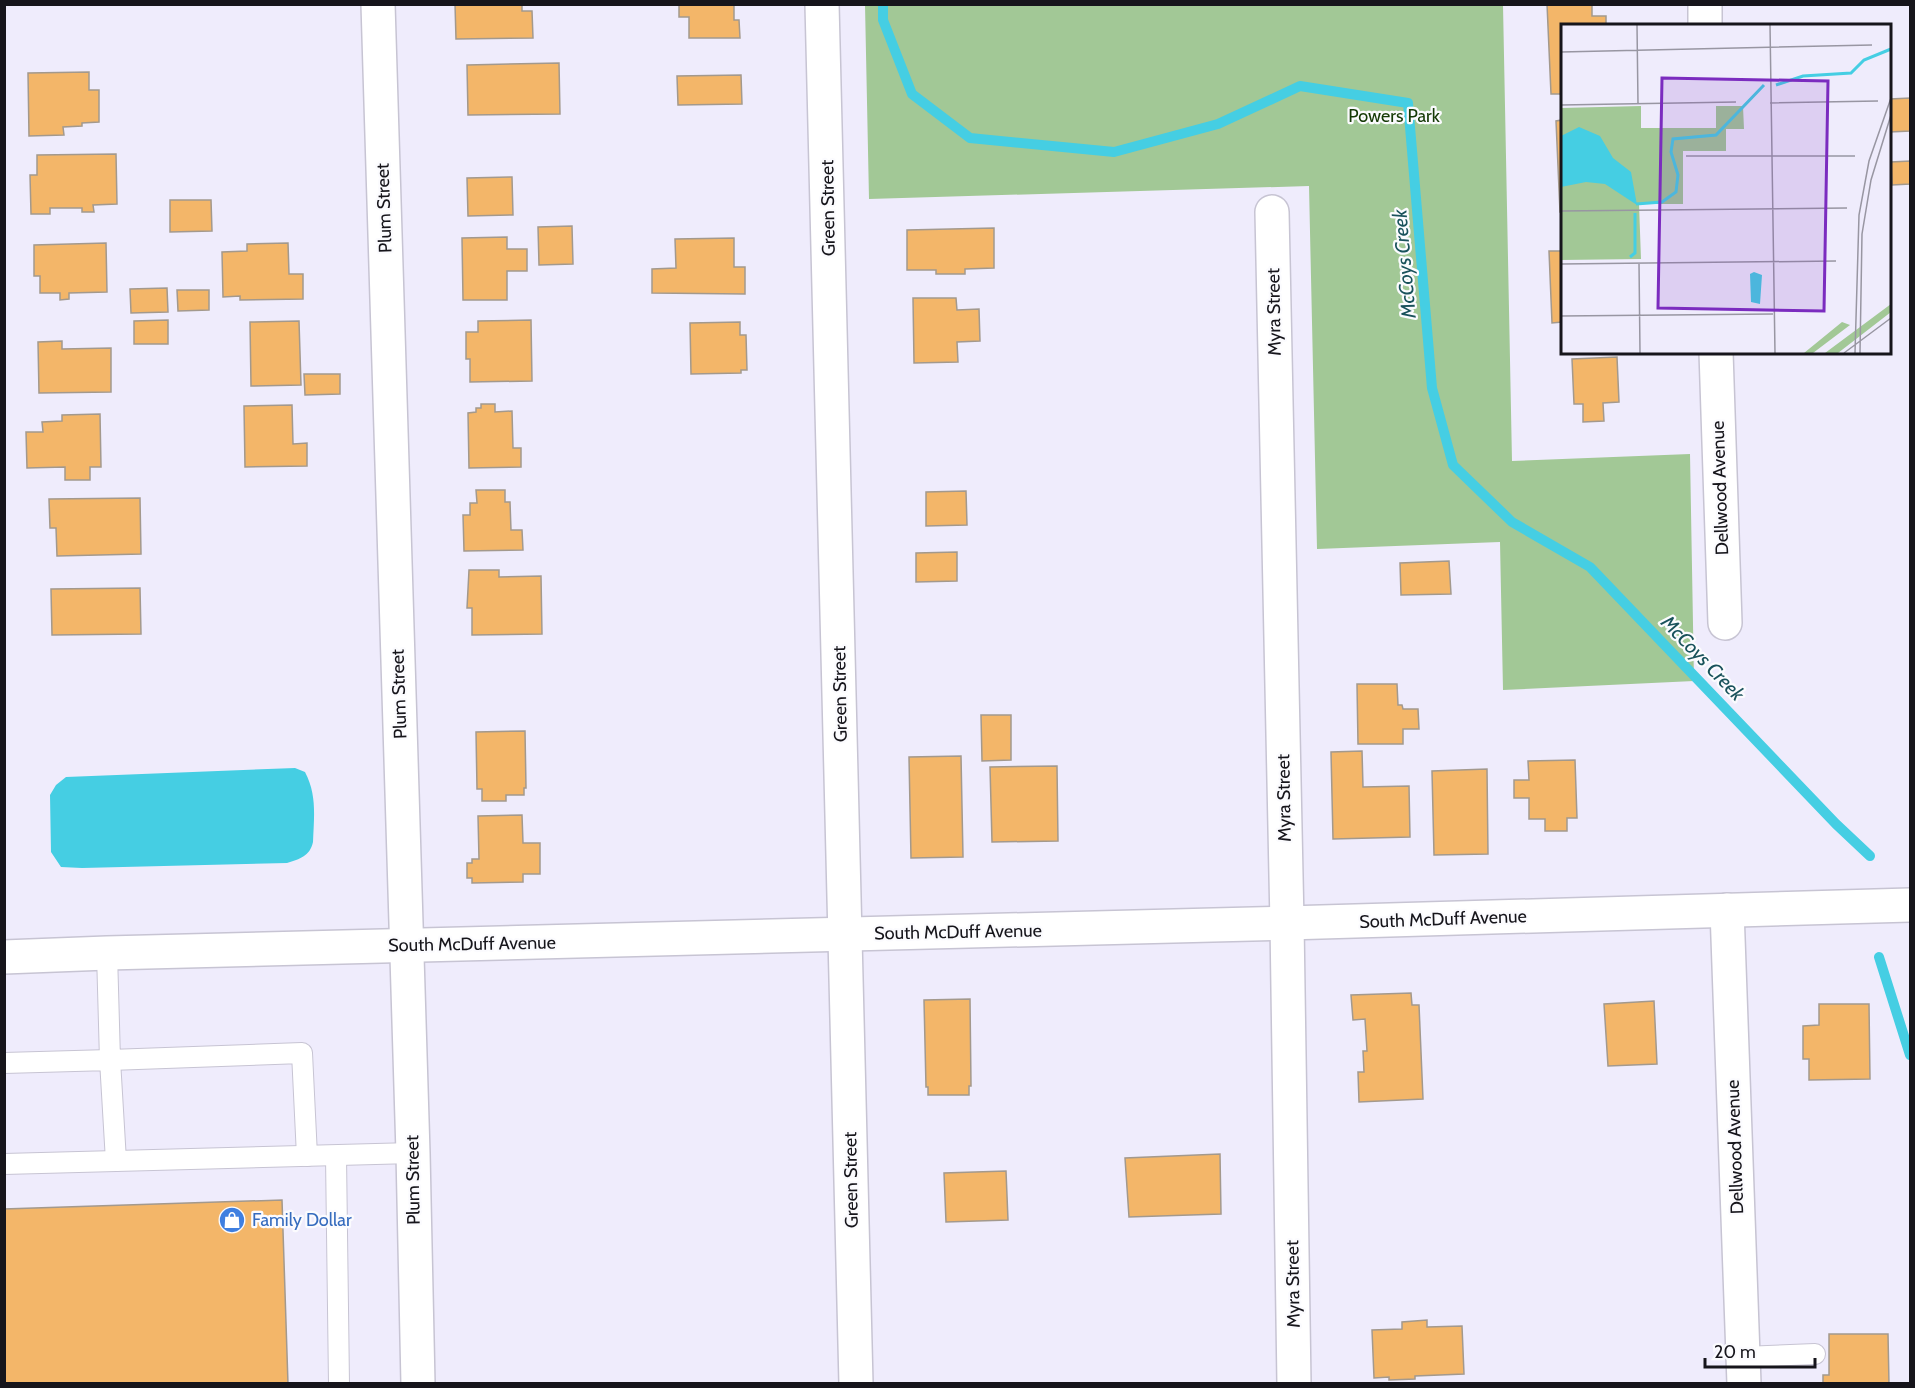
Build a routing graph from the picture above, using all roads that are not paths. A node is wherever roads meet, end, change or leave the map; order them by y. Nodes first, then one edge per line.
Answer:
1 (378, 4) edge
2 (822, 4) edge
3 (1705, 4) edge
4 (1706, 24) edge
5 (1272, 212) dead end
6 (1716, 354) edge
7 (1725, 623) dead end
8 (1911, 905) edge
9 (1727, 910) junction
10 (1287, 923) junction
11 (846, 934) junction
12 (406, 946) junction
13 (106, 952) junction
14 (4, 957) edge
15 (110, 1060) junction
16 (4, 1063) edge
17 (413, 1153) junction
18 (307, 1156) junction
19 (336, 1156) junction
20 (116, 1161) junction
21 (4, 1164) edge
22 (1815, 1354) dead end
23 (1744, 1370) edge
24 (339, 1383) edge
25 (418, 1383) edge
26 (856, 1383) edge
27 (1294, 1383) edge

1 - 12 street, Plum Street
2 - 11 street, Green Street
3 - 4 street
5 - 10 street, Myra Street
6 - 7 street, Dellwood Avenue
8 - 9 street, South McDuff Avenue
9 - 10 street, South McDuff Avenue
9 - 23 street, Dellwood Avenue
10 - 11 street, South McDuff Avenue
10 - 27 street, Myra Street
11 - 12 street, South McDuff Avenue
11 - 26 street, Green Street
12 - 13 street, South McDuff Avenue
12 - 17 street, Plum Street
13 - 14 street, South McDuff Avenue
13 - 15 lane
15 - 16 lane
15 - 18 lane
15 - 20 lane
17 - 19 lane
17 - 25 street, Plum Street
18 - 19 lane
18 - 20 lane
19 - 24 lane
20 - 21 lane
22 - 23 lane

